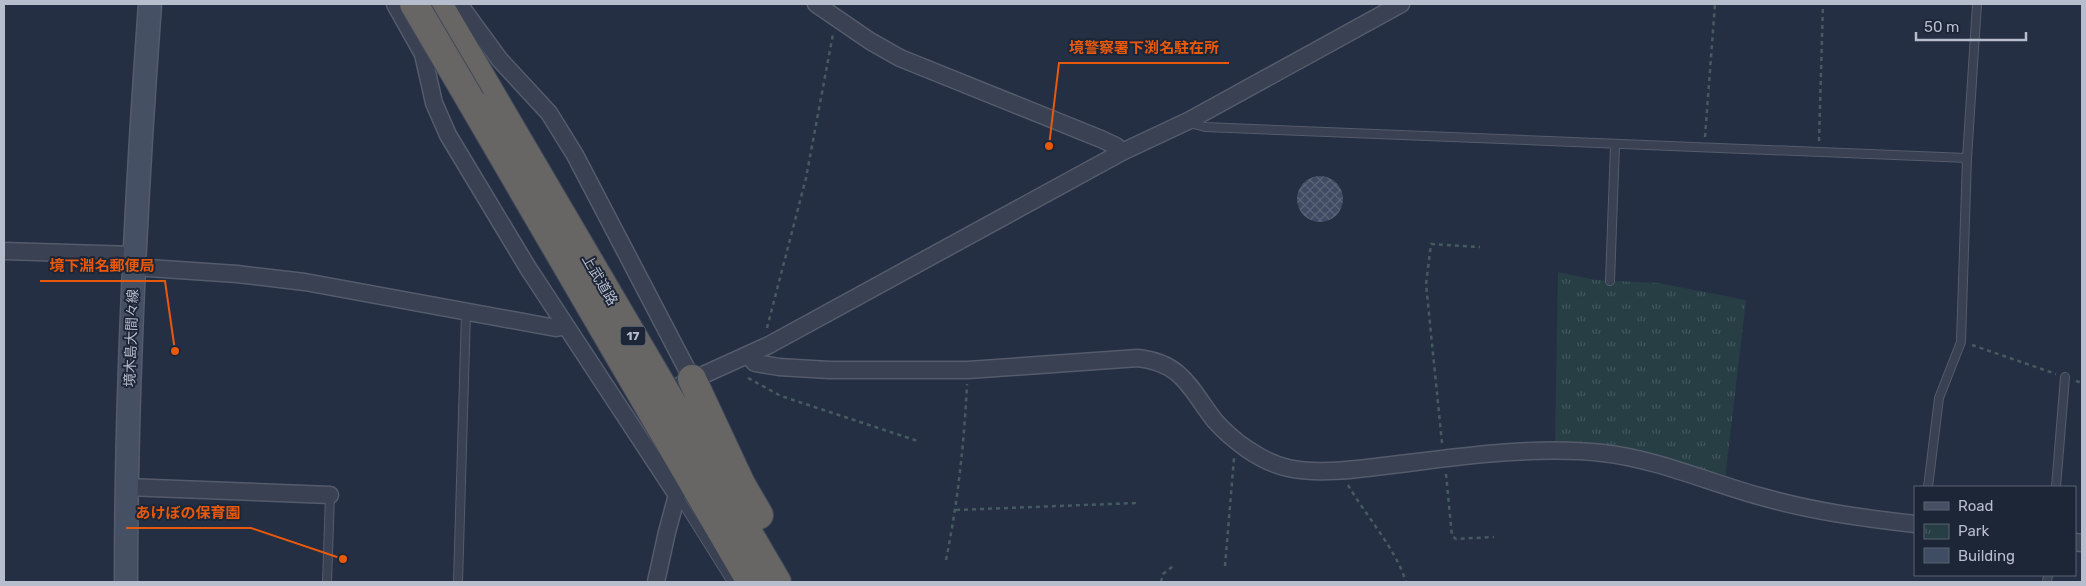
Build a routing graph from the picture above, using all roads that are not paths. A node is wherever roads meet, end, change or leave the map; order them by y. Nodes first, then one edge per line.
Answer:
1 (150, 4) edge
2 (396, 4) edge
3 (430, 4) edge
4 (438, 4) edge
5 (459, 4) edge
6 (816, 4) edge
7 (1401, 4) edge
8 (1977, 4) edge
9 (409, 11) edge
10 (480, 95) junction
11 (1190, 120) junction
12 (1615, 145) junction
13 (1122, 152) junction
14 (1967, 158) junction
15 (4, 251) edge
16 (134, 261) junction
17 (1610, 281) dead end
18 (466, 313) junction
19 (566, 326) junction
20 (742, 358) junction
21 (2066, 377) road end
22 (686, 383) junction
23 (639, 408) dead end
24 (625, 416) junction
25 (1928, 486) edge
26 (2056, 486) edge
27 (126, 487) junction
28 (330, 495) joint
29 (677, 495) junction
30 (1914, 524) edge
31 (126, 582) edge
32 (327, 582) edge
33 (458, 582) edge
34 (656, 582) edge
35 (732, 582) edge
36 (751, 582) edge
37 (777, 582) edge
38 (796, 582) edge

1 - 16 main road, 境木島大間々線
2 - 9 street
3 - 9 street
4 - 10 highway, 上武道路 / 17
5 - 22 street
6 - 13 street
7 - 11 street
8 - 14 lane
9 - 10 highway, 上武道路 / 17, bridge
9 - 19 street
10 - 36 highway, 上武道路 / 17
10 - 37 highway, 上武道路 / 17
11 - 12 lane
11 - 13 street
12 - 14 lane
12 - 17 lane
13 - 20 street
14 - 25 lane
15 - 16 street
16 - 18 street
16 - 27 main road, 境木島大間々線
18 - 19 street
18 - 33 lane
19 - 24 street
20 - 22 street
20 - 30 street
21 - 26 lane
22 - 38 highway
23 - 24 street
24 - 29 street
27 - 28 street
27 - 31 main road, 境木島大間々線
28 - 32 lane
29 - 34 street
29 - 35 lane

